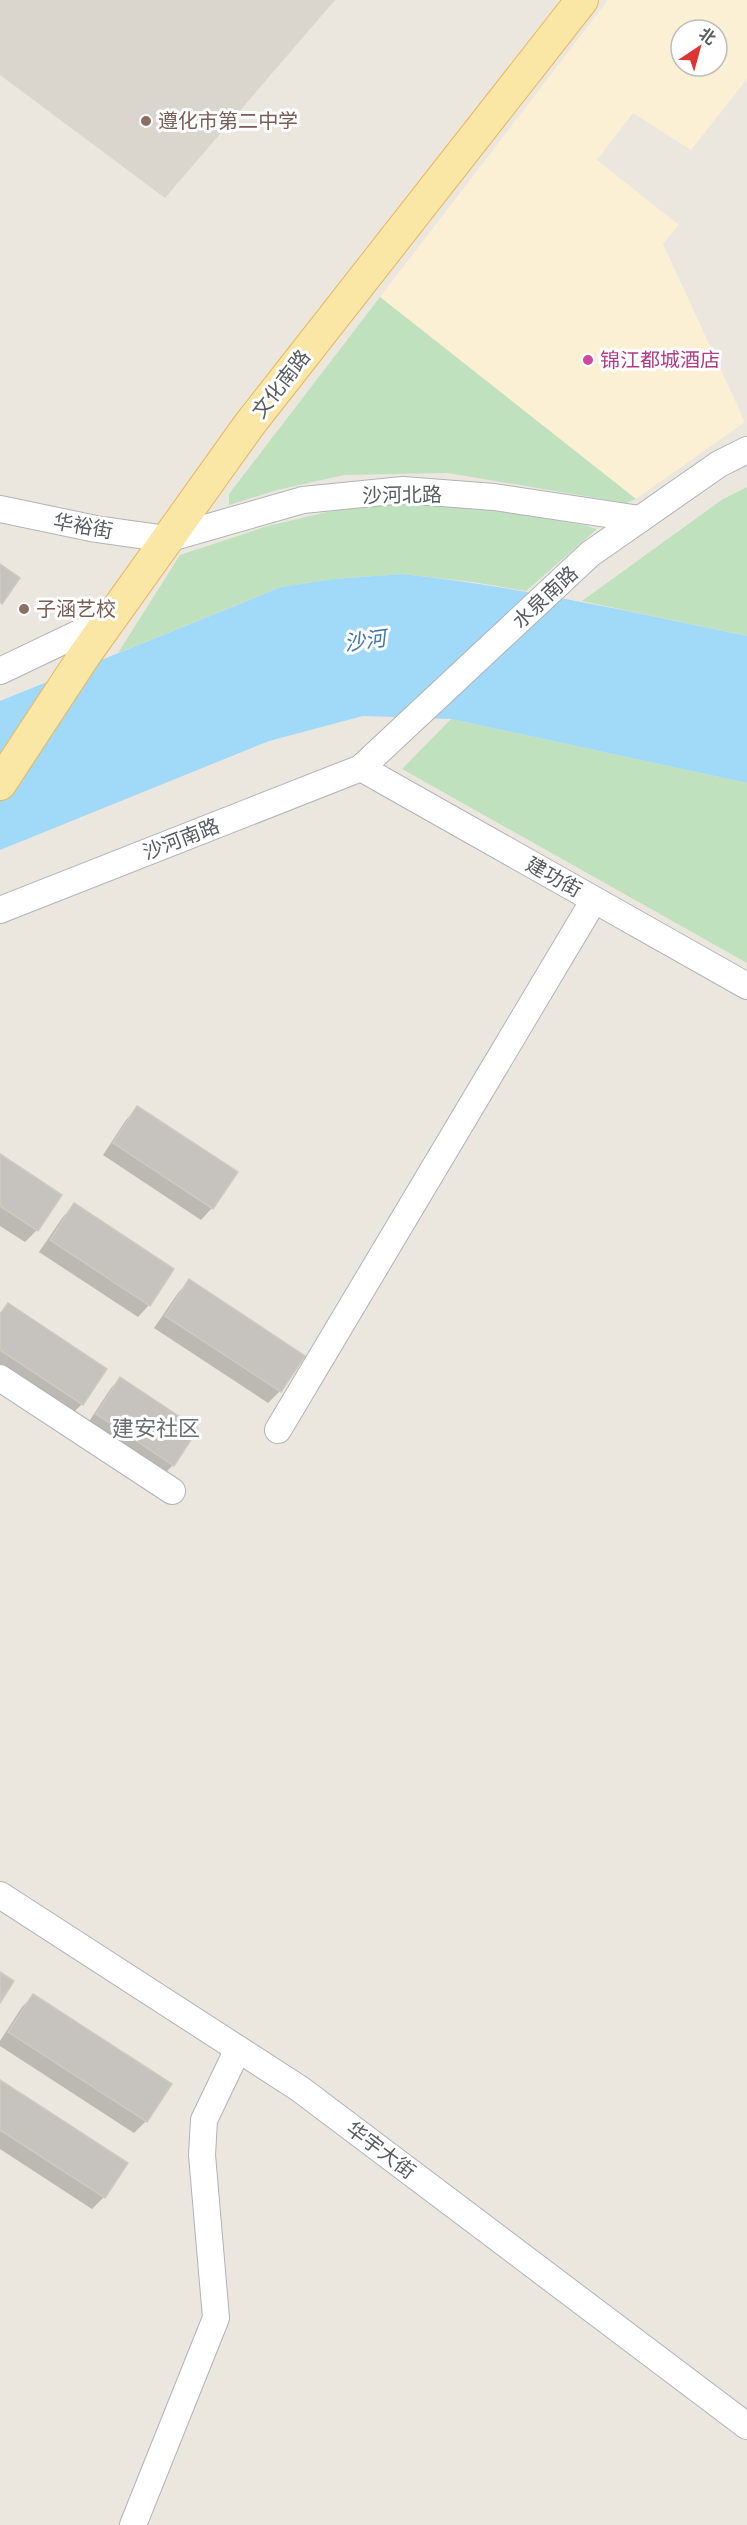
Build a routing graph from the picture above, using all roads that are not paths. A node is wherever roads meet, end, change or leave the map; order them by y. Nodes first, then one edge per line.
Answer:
1 (582, 0) edge
2 (747, 450) edge
3 (0, 509) edge
4 (640, 519) junction
5 (167, 539) junction
6 (111, 618) junction
7 (0, 670) edge
8 (361, 768) junction
9 (0, 784) edge
10 (594, 900) junction
11 (0, 910) edge
12 (747, 986) edge
13 (0, 1378) edge
14 (278, 1430) dead end
15 (172, 1491) dead end
16 (0, 1895) edge
17 (238, 2049) junction
18 (747, 2426) edge
19 (134, 2525) edge

1 - 5 main road, 文化南路
2 - 4 street, 水泉南路
3 - 5 street, 华裕街
4 - 5 street, 沙河北路
4 - 8 street, 水泉南路
5 - 6 main road, 文化南路
6 - 7 street
6 - 9 main road, 文化南路
8 - 10 street, 建功街
8 - 11 street, 沙河南路
10 - 12 street, 建功街
10 - 14 street
13 - 15 street
16 - 17 street, 华宇大街
17 - 18 street, 华宇大街
17 - 19 street

